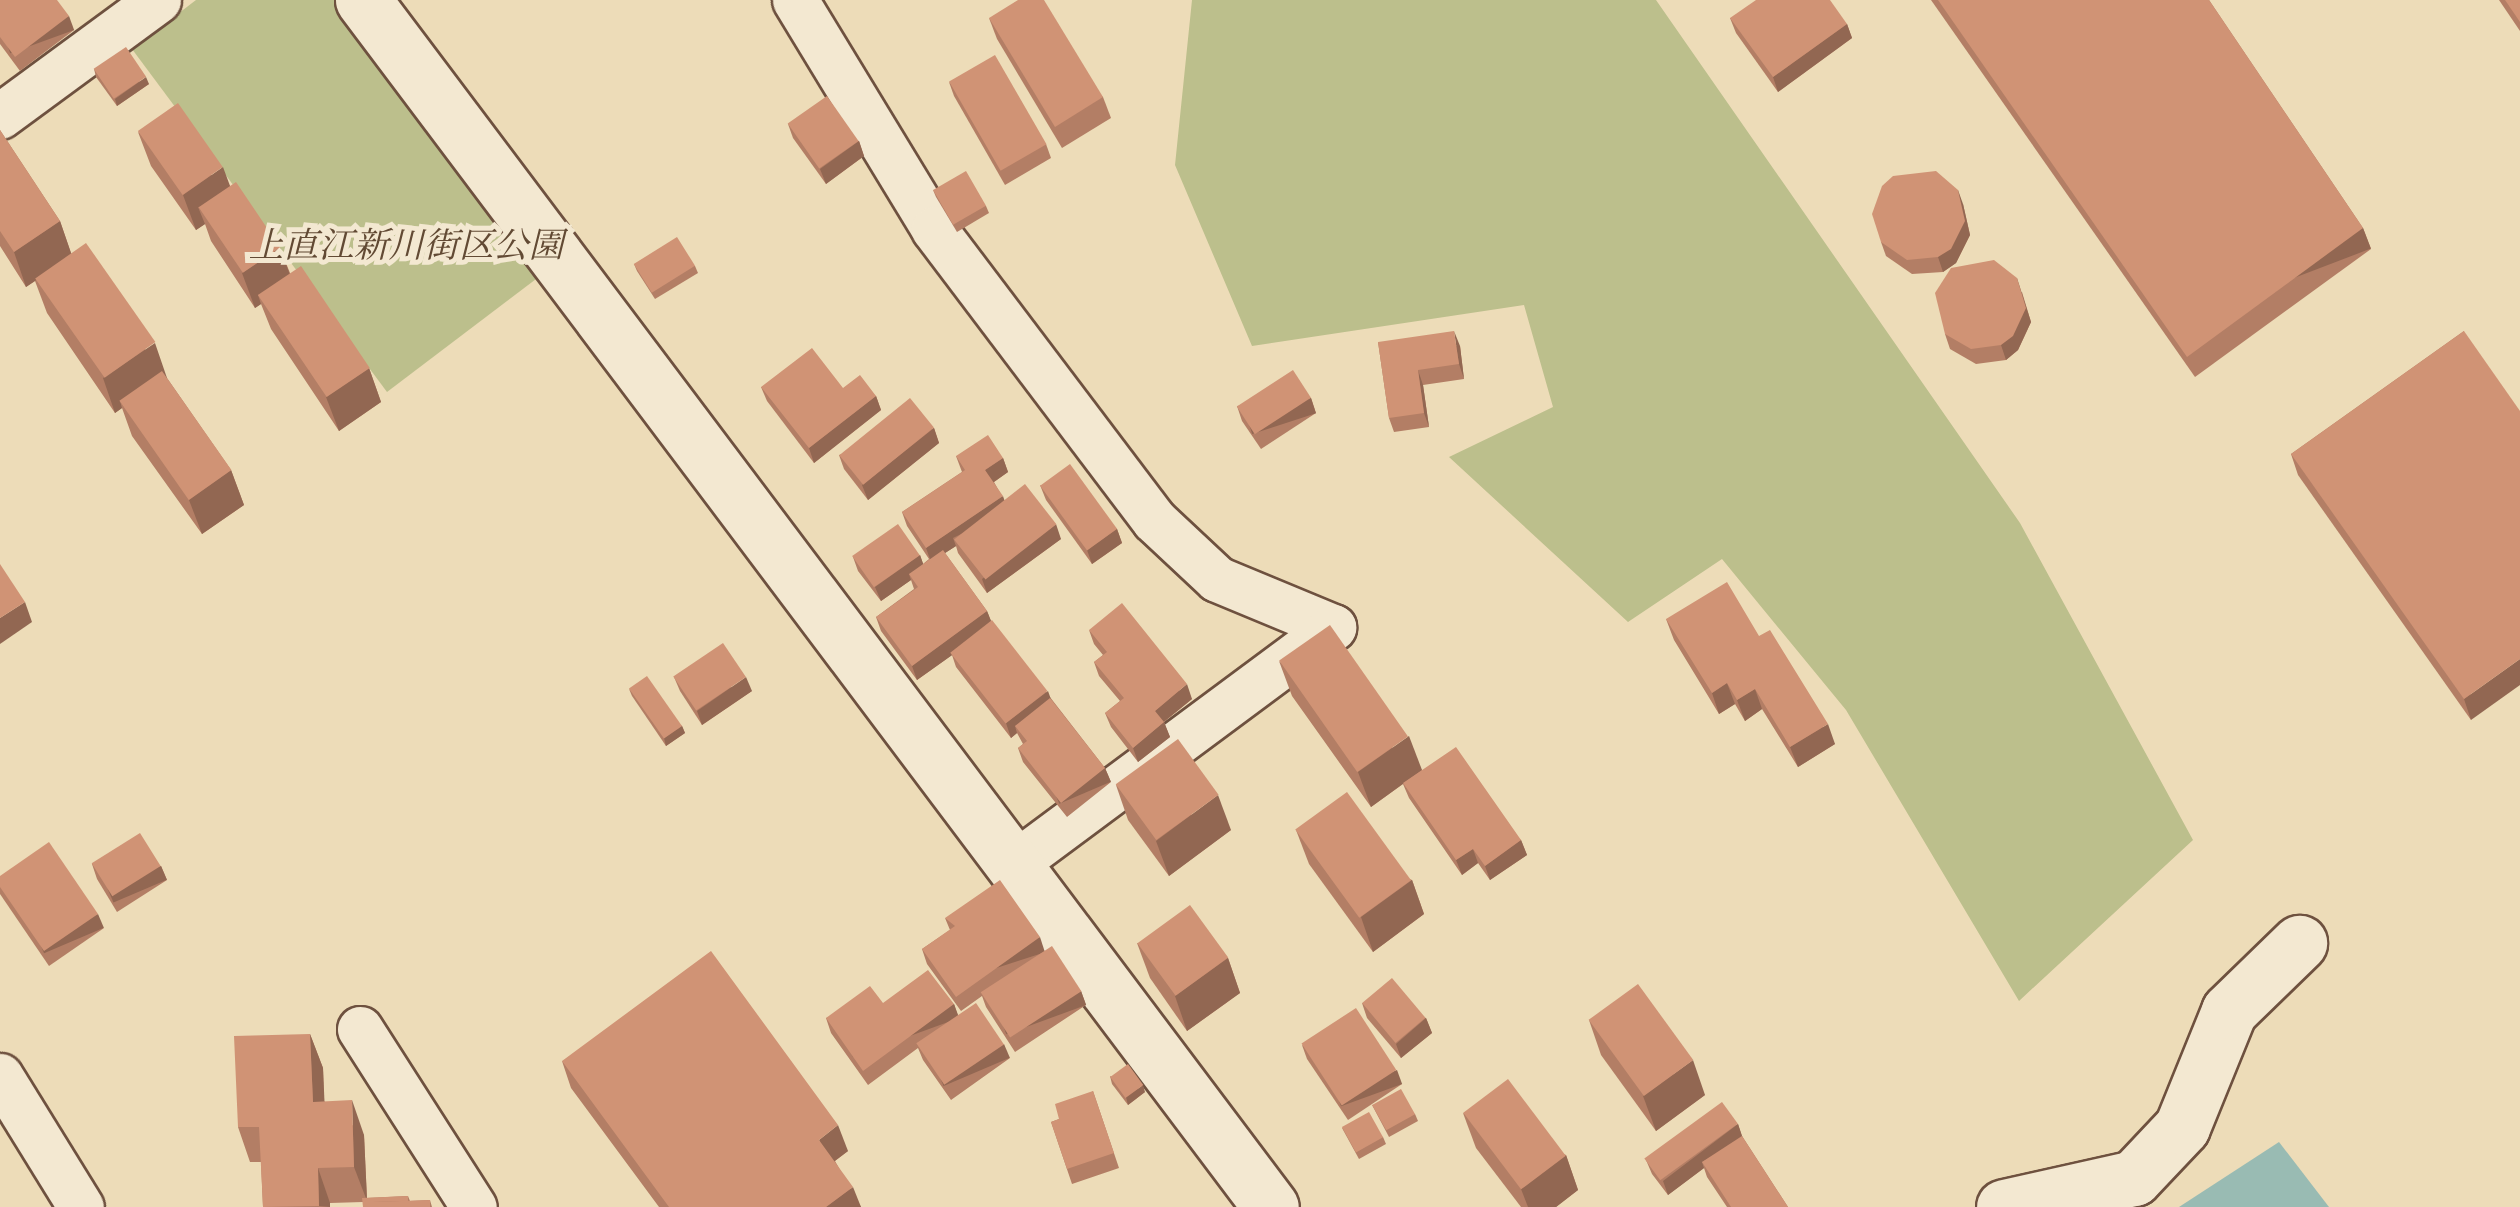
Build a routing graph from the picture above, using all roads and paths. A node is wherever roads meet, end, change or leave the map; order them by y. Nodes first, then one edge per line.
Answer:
1 (158, 0) edge
2 (363, 0) edge
3 (795, 0) edge
4 (1, 113) edge
5 (1016, 862) junction
6 (2299, 943) dead end
7 (360, 1029) dead end
8 (0, 1076) edge
9 (82, 1207) edge
10 (474, 1207) edge
11 (1270, 1207) edge
12 (2004, 1207) edge

1 - 4 street
2 - 5 street
3 - 5 street
5 - 11 street
6 - 12 street
7 - 10 street
8 - 9 street

